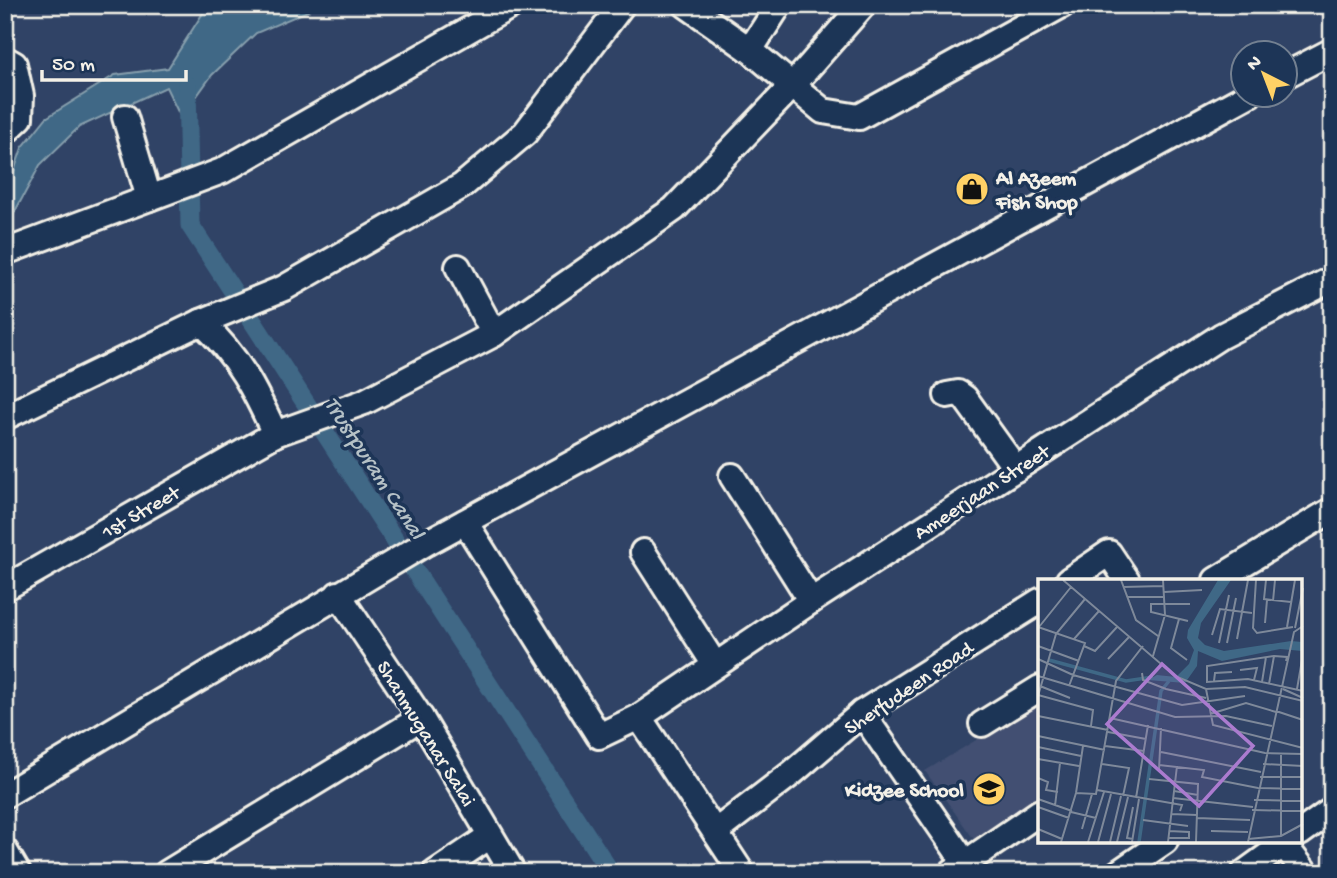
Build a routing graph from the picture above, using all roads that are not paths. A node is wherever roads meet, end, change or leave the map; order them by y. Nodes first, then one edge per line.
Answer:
1 (512, 5) edge
2 (622, 5) edge
3 (686, 5) edge
4 (779, 5) edge
5 (863, 5) edge
6 (1062, 5) edge
7 (750, 50) junction
8 (1332, 51) edge
9 (5, 59) edge
10 (1298, 69) edge
11 (792, 86) junction
12 (1228, 106) edge
13 (125, 117) dead end
14 (5, 132) edge
15 (149, 198) junction
16 (5, 252) edge
17 (458, 267) dead end
18 (1332, 279) edge
19 (201, 322) junction
20 (494, 334) junction
21 (947, 395) dead end
22 (5, 417) edge
23 (275, 434) junction
24 (1016, 469) junction
25 (732, 475) dead end
26 (1332, 510) edge
27 (465, 522) junction
28 (643, 552) dead end
29 (1070, 579) edge
30 (1126, 579) edge
31 (1218, 579) edge
32 (5, 588) edge
33 (338, 594) junction
34 (811, 601) junction
35 (1038, 602) edge
36 (715, 666) junction
37 (1038, 689) edge
38 (862, 713) junction
39 (639, 717) junction
40 (421, 718) junction
41 (982, 724) dead end
42 (5, 795) edge
43 (1332, 810) edge
44 (1038, 814) edge
45 (1302, 830) edge
46 (715, 831) junction
47 (490, 836) junction
48 (1163, 843) edge
49 (1284, 843) edge
50 (1290, 843) edge
51 (5, 851) edge
52 (963, 870) edge
53 (19, 873) edge
54 (167, 873) edge
55 (435, 873) edge
56 (513, 873) edge
57 (742, 873) edge
58 (1118, 873) edge
59 (1244, 873) edge
60 (1306, 873) edge

1 - 15 street
2 - 19 street
3 - 7 street
4 - 7 street
5 - 11 street, 1st Street
6 - 11 street
7 - 11 street
8 - 10 street
9 - 14 street
11 - 20 street, 1st Street
12 - 27 street
13 - 15 street
15 - 16 street
17 - 20 street
18 - 24 street, Ameerjaan Street
19 - 22 street
19 - 23 street
20 - 23 street, 1st Street
21 - 24 street
23 - 32 street, 1st Street
24 - 34 street, Ameerjaan Street
25 - 34 street
26 - 31 street
27 - 33 street
27 - 39 street, Ameerjaan Street
28 - 36 street
29 - 30 street
33 - 40 street, Shanmuganar Salai
33 - 42 street
34 - 36 street, Ameerjaan Street
35 - 38 street, Sherfudeen Road
36 - 39 street, Ameerjaan Street
37 - 41 street
38 - 46 street, Sherfudeen Road
38 - 52 street
39 - 46 street
40 - 47 street, Shanmuganar Salai
40 - 54 street
43 - 45 street
44 - 52 street
46 - 57 street
47 - 55 street
47 - 56 street, Shanmuganar Salai
48 - 58 street
49 - 59 street
50 - 60 street
51 - 53 street

